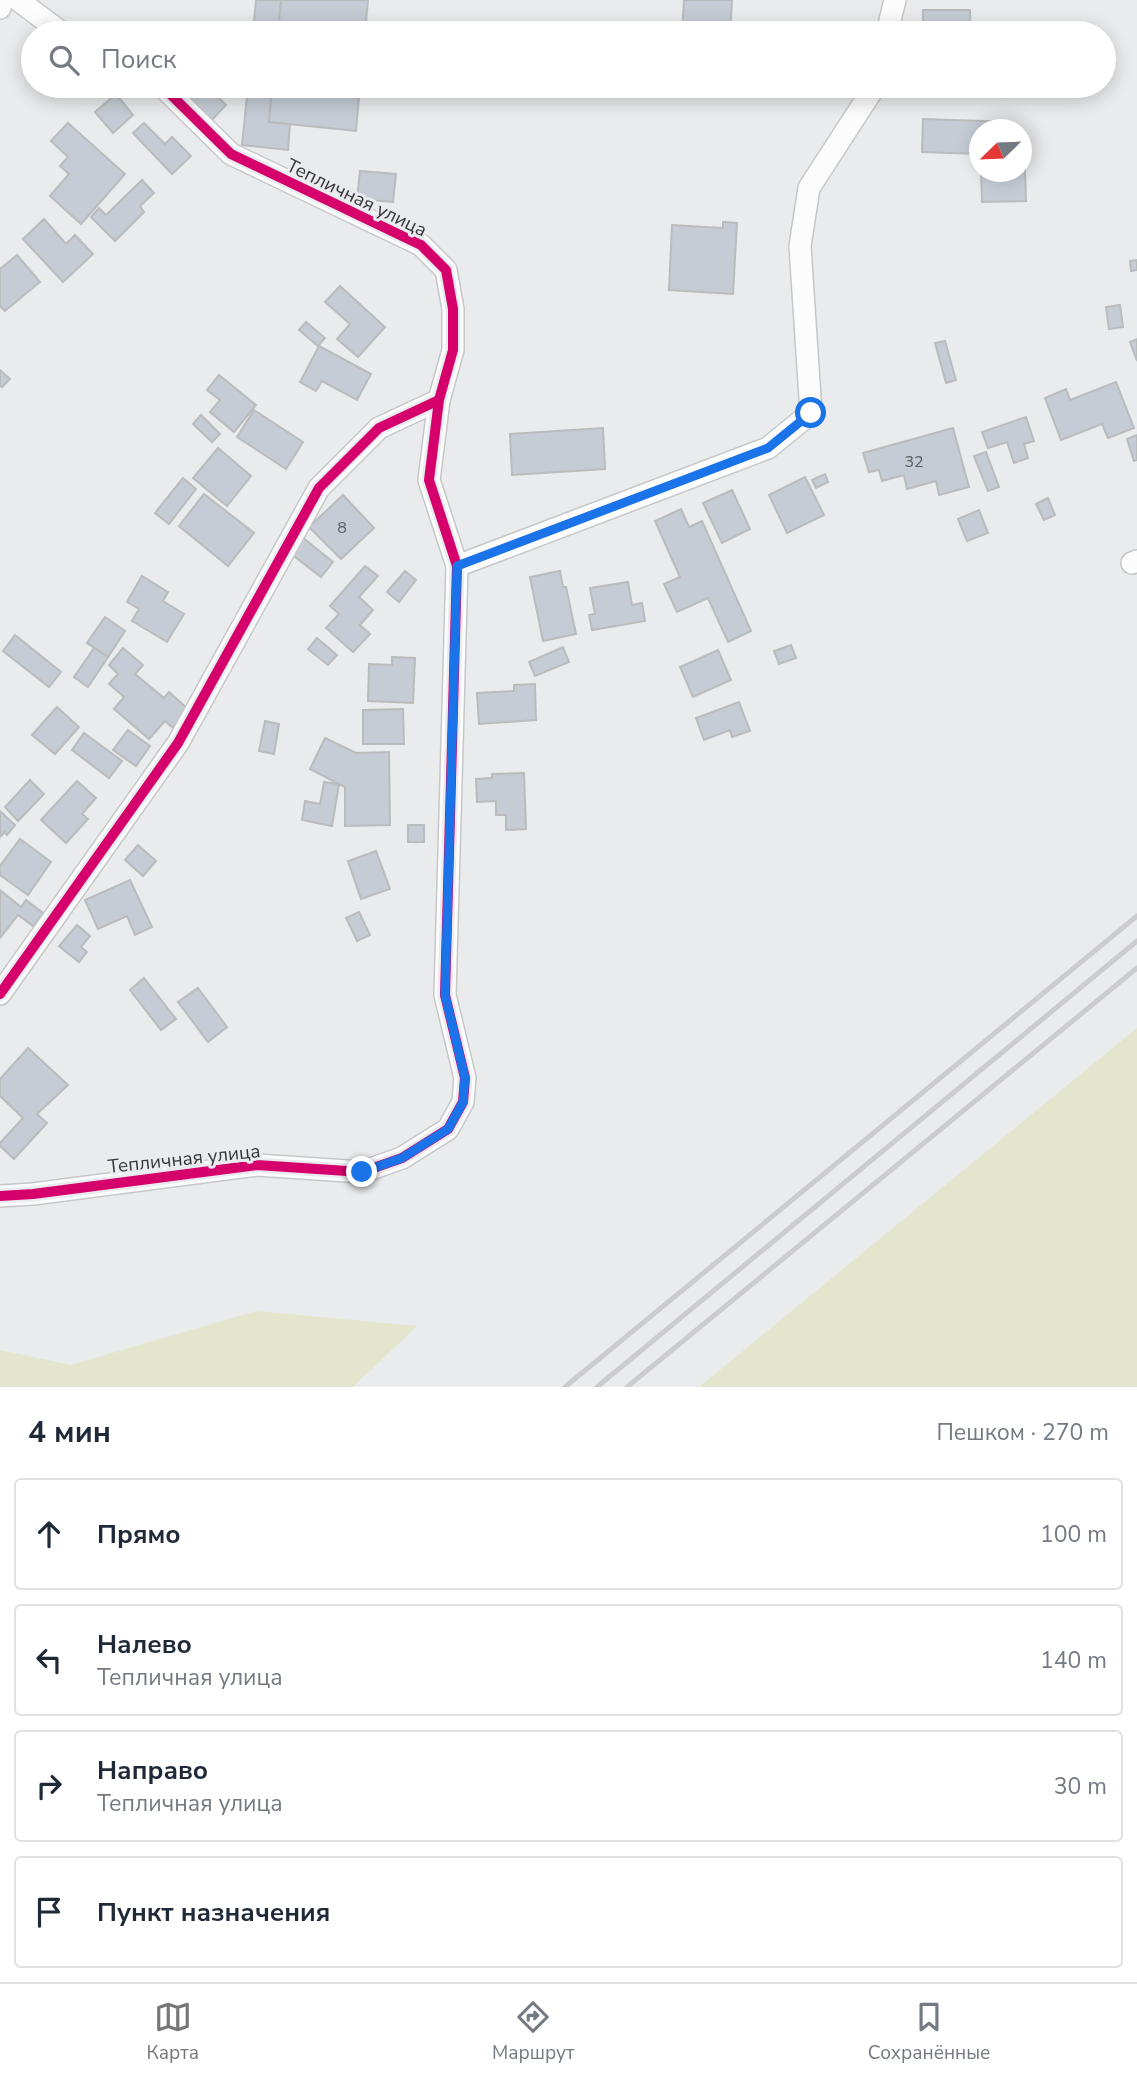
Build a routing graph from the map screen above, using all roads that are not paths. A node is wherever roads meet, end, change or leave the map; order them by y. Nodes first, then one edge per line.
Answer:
1 (2, 0) edge
2 (18, 0) edge
3 (895, 0) edge
4 (0, 8) edge
5 (46, 21) edge
6 (890, 21) edge
7 (174, 98) edge
8 (867, 98) edge
9 (439, 400) junction
10 (457, 566) junction
11 (0, 994) edge
12 (0, 1196) edge

1 - 4 street
2 - 5 street
3 - 6 street
7 - 9 street, Тепличная улица
8 - 10 street
9 - 10 street, Тепличная улица
9 - 11 street
10 - 12 street, Тепличная улица

